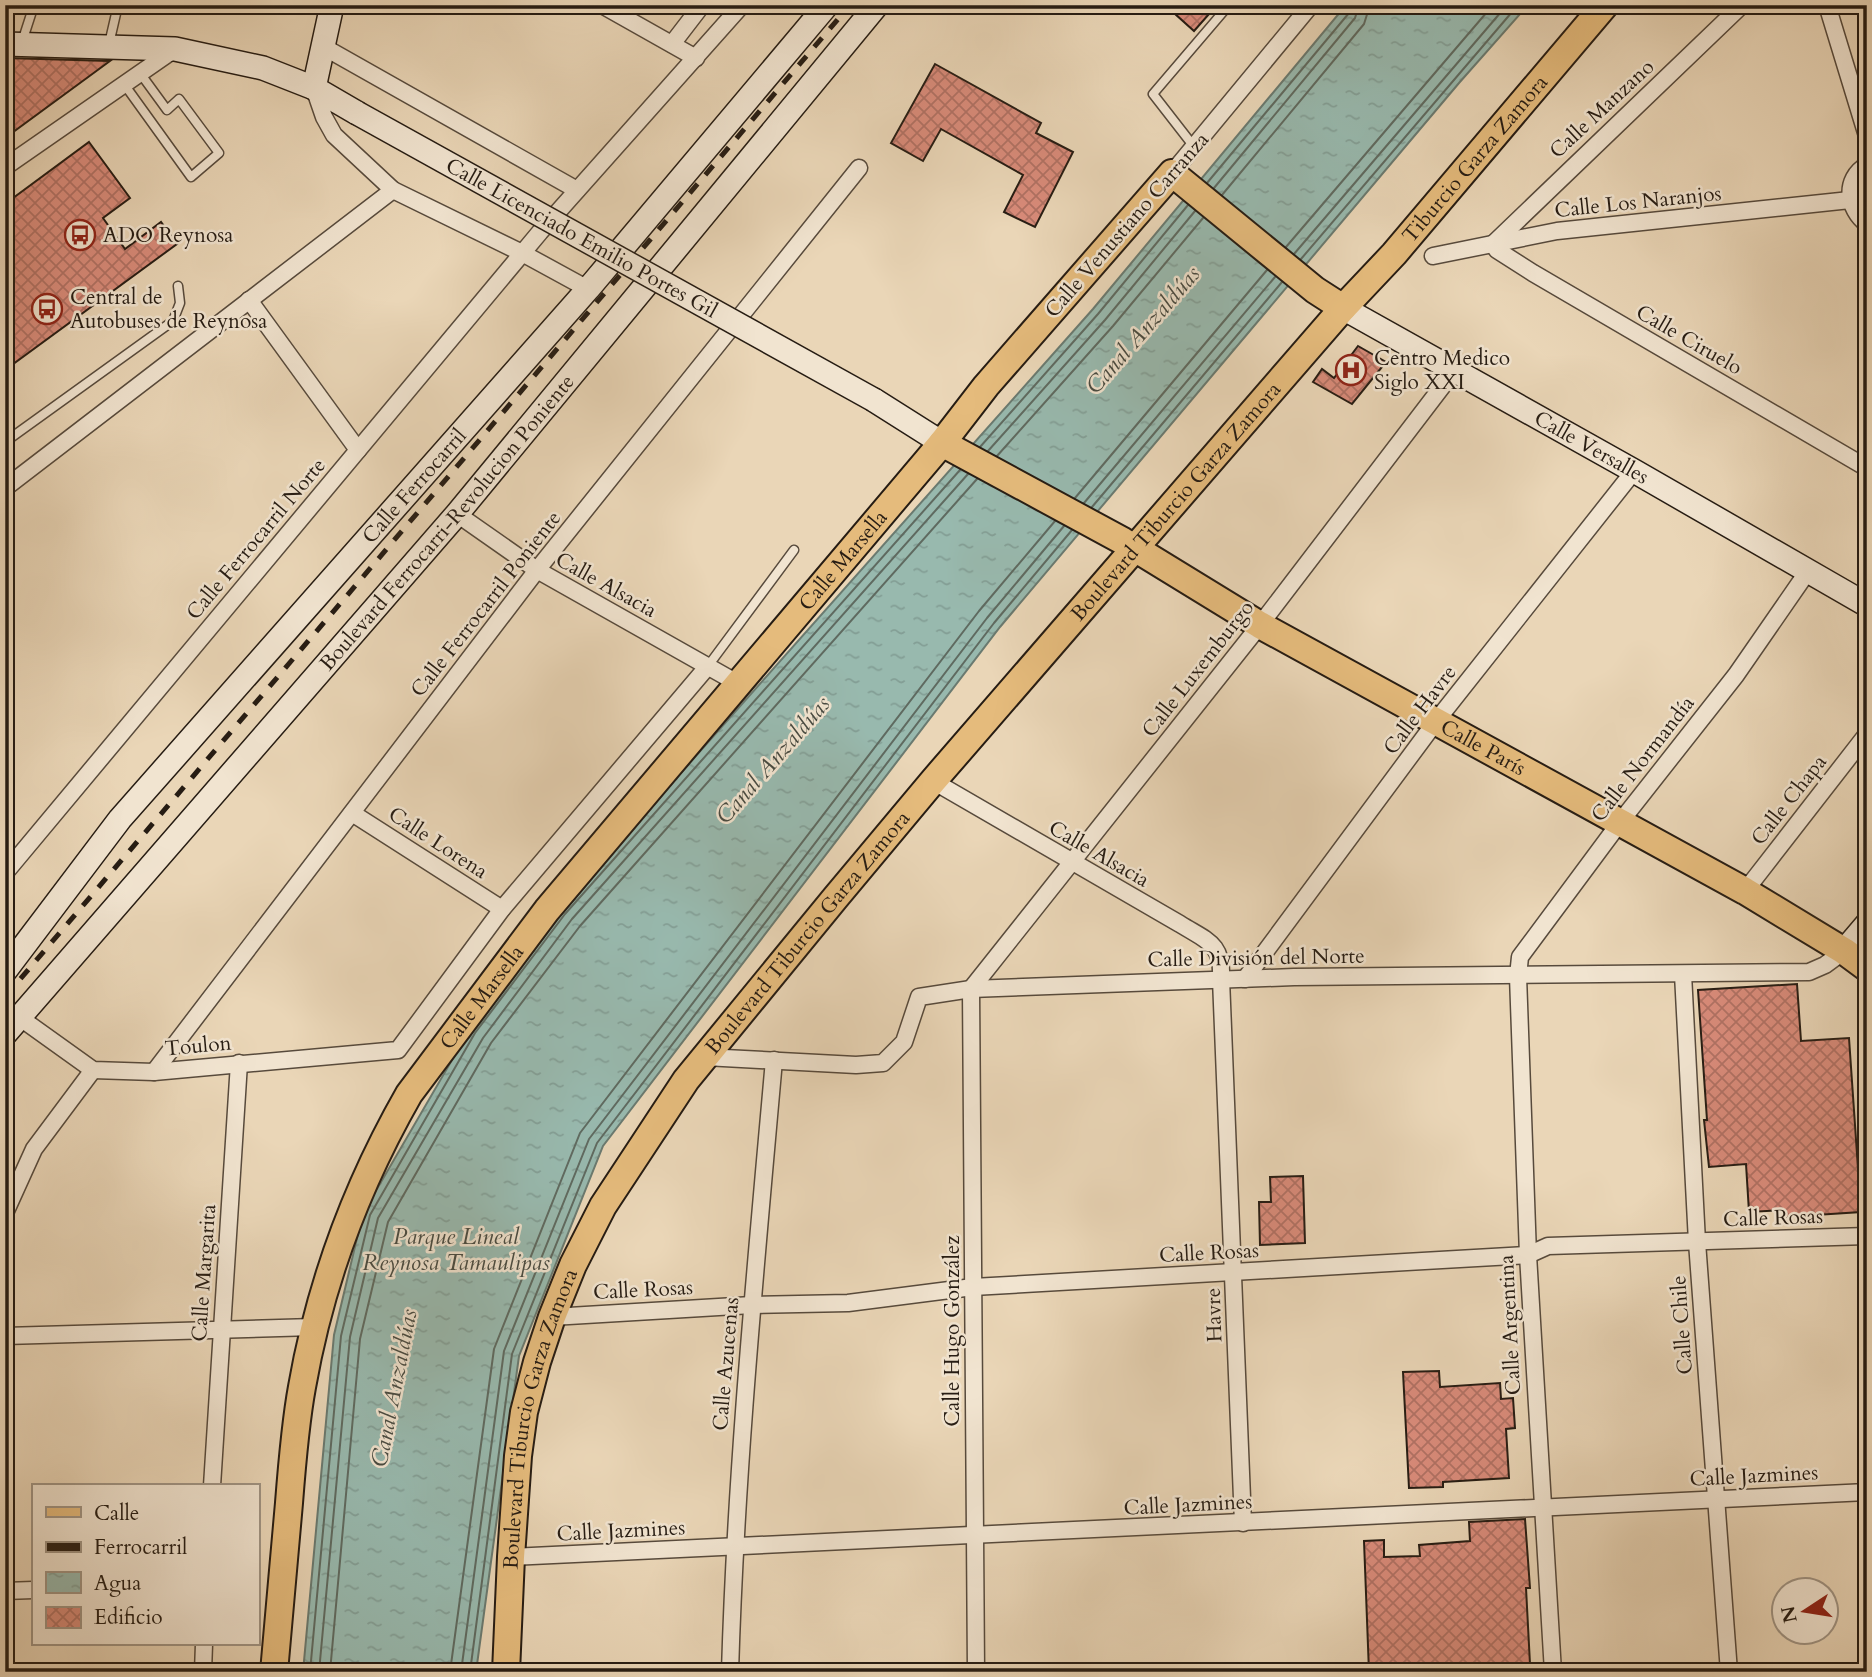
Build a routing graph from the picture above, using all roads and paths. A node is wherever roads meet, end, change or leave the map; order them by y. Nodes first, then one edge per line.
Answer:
1 (34, 5) edge
2 (332, 5) edge
3 (602, 5) edge
4 (702, 5) edge
5 (742, 5) edge
6 (827, 5) edge
7 (877, 5) edge
8 (1229, 5) edge
9 (1311, 5) edge
10 (1584, 5) edge
11 (1605, 5) edge
12 (1742, 5) edge
13 (1827, 5) edge
14 (116, 6) edge
15 (13, 44) edge
16 (672, 44) junction
17 (322, 46) junction
18 (108, 47) junction
19 (175, 49) junction
20 (696, 58) junction
21 (140, 73) junction
22 (124, 84) junction
23 (314, 88) junction
24 (1867, 136) edge
25 (1195, 148) junction
26 (1867, 165) edge
27 (5, 167) edge
28 (859, 168) dead end
29 (1179, 179) junction
30 (393, 190) junction
31 (577, 190) junction
32 (1850, 200) junction
33 (1867, 224) edge
34 (1493, 244) junction
35 (522, 253) junction
36 (1433, 256) dead end
37 (178, 286) dead end
38 (589, 289) junction
39 (1329, 299) junction
40 (249, 300) junction
41 (1454, 370) junction
42 (5, 442) edge
43 (952, 448) junction
44 (358, 450) junction
45 (1867, 468) edge
46 (1634, 471) junction
47 (5, 488) edge
48 (457, 514) junction
49 (1129, 545) junction
50 (794, 550) dead end
51 (537, 570) junction
52 (1808, 571) junction
53 (1867, 605) edge
54 (1260, 625) junction
55 (708, 666) junction
56 (739, 684) junction
57 (1437, 720) junction
58 (1867, 734) edge
59 (933, 781) junction
60 (352, 813) junction
61 (1621, 821) junction
62 (1071, 863) junction
63 (7, 866) edge
64 (1745, 891) junction
65 (502, 909) junction
66 (1867, 925) edge
67 (1844, 951) junction
68 (1867, 968) edge
69 (5, 971) edge
70 (1683, 974) junction
71 (1518, 976) junction
72 (1221, 979) junction
73 (1245, 979) junction
74 (971, 989) junction
75 (12, 1025) edge
76 (705, 1057) junction
77 (774, 1060) junction
78 (239, 1063) junction
79 (93, 1070) junction
80 (154, 1072) junction
81 (5, 1213) edge
82 (1867, 1236) edge
83 (1697, 1242) junction
84 (1528, 1255) junction
85 (1233, 1273) junction
86 (973, 1287) junction
87 (752, 1305) junction
88 (552, 1317) junction
89 (314, 1327) junction
90 (220, 1330) junction
91 (5, 1336) edge
92 (212, 1484) edge
93 (1867, 1492) edge
94 (1716, 1499) junction
95 (1541, 1508) junction
96 (1243, 1523) junction
97 (975, 1536) junction
98 (734, 1547) junction
99 (511, 1558) junction
100 (32, 1590) edge
101 (5, 1591) edge
102 (204, 1646) edge
103 (203, 1672) edge
104 (275, 1672) edge
105 (506, 1672) edge
106 (730, 1672) edge
107 (976, 1672) edge
108 (1553, 1672) edge
109 (1729, 1672) edge

1 - 15 lane
2 - 17 street
3 - 16 street
4 - 16 street
5 - 20 street
6 - 38 street, Calle Ferrocarril
7 - 48 street, Boulevard Ferrocarri-Revolucion Poniente
8 - 25 lane
9 - 25 street, Calle Venustiano Carranza
10 - 39 main road, Boulevard Tiburcio Garza Zamora
11 - 39 main road, Tiburcio Garza Zamora
12 - 34 street, Calle Manzano
13 - 24 street
14 - 18 lane
15 - 18 street, Calle Licenciado Emilio Portes Gil
16 - 20 street
17 - 23 street
17 - 31 street
18 - 19 street, Calle Licenciado Emilio Portes Gil
19 - 21 street
19 - 23 street, Calle Licenciado Emilio Portes Gil
20 - 31 street
21 - 22 street
21 - 22 lane
22 - 27 street
23 - 30 street
23 - 43 street, Calle Licenciado Emilio Portes Gil, bridge
25 - 29 street, Calle Venustiano Carranza
26 - 32 street
28 - 51 street, Calle Ferrocarril Poniente
29 - 39 main road, Calle Versalles
29 - 43 main road, Calle Venustiano Carranza
30 - 35 street
30 - 40 street
31 - 35 street, Calle Ferrocarril Norte
32 - 33 street
32 - 34 street, Calle Los Naranjos
34 - 36 street, Calle Los Naranjos
34 - 45 street, Calle Ciruelo
35 - 38 street
35 - 44 street, Calle Ferrocarril Norte
37 - 42 lane
38 - 69 street, Calle Ferrocarril
39 - 41 street, Calle Versalles
39 - 49 main road, Boulevard Tiburcio Garza Zamora
40 - 44 street
40 - 47 street
41 - 46 street, Calle Versalles
41 - 54 street, Calle Luxemburgo
43 - 49 main road, Calle Licenciado Emilio Portes Gil
43 - 56 main road, Calle Marsella
44 - 63 street, Calle Ferrocarril Norte
46 - 52 street, Calle Versalles
46 - 57 street, Calle Havre
48 - 51 street, Calle Alsacia
48 - 75 street, Boulevard Ferrocarri-Revolucion Poniente
49 - 54 main road, Calle París
49 - 59 main road, Boulevard Tiburcio Garza Zamora
50 - 55 lane
51 - 55 street, Calle Alsacia
51 - 60 street, Calle Ferrocarril Poniente
52 - 53 street, Calle Versalles
52 - 61 street, Calle Normandía
54 - 57 main road, Calle París
54 - 62 street, Calle Luxemburgo
55 - 56 street, Calle Alsacia
55 - 65 street
56 - 89 main road, Calle Marsella
57 - 61 main road, Calle París
57 - 73 street, Calle Havre
58 - 64 street, Calle Chapa
59 - 62 street, Calle Alsacia
59 - 76 main road, Boulevard Tiburcio Garza Zamora
60 - 65 street, Calle Lorena
60 - 80 street, Calle Ferrocarril Poniente
61 - 64 main road, Calle París
61 - 71 street, Calle Normandía
62 - 72 street, Calle Alsacia
62 - 74 street, Calle Luxemburgo
64 - 67 main road, Calle París
65 - 78 street, Toulon
66 - 67 street
67 - 68 main road, Calle París
67 - 70 street, Calle División del Norte
70 - 71 street, Calle División del Norte
70 - 83 street, Calle Chile
71 - 73 street, Calle División del Norte
71 - 84 street, Calle Argentina
72 - 73 street, Calle División del Norte
72 - 74 street, Calle División del Norte
72 - 85 street, Havre
74 - 77 street, Calle División del Norte
74 - 86 street, Calle Hugo González
75 - 79 street
76 - 77 street, Calle División del Norte
76 - 88 main road, Boulevard Tiburcio Garza Zamora
77 - 87 street, Calle Azucenas
78 - 80 street, Toulon
78 - 90 street, Calle Margarita
79 - 80 street, Toulon
79 - 81 street
82 - 83 street, Calle Rosas
83 - 84 street, Calle Rosas
83 - 94 street, Calle Chile
84 - 85 street, Calle Rosas
84 - 95 street, Calle Argentina
85 - 86 street, Calle Rosas
85 - 96 street, Havre
86 - 87 street, Calle Rosas
86 - 97 street, Calle Hugo González
87 - 88 street, Calle Rosas
87 - 98 street, Calle Azucenas
88 - 99 main road, Boulevard Tiburcio Garza Zamora
89 - 90 street
89 - 104 main road, Calle Marsella
90 - 91 street
90 - 92 street, Calle Margarita
93 - 94 street, Calle Jazmines
94 - 95 street, Calle Jazmines
94 - 109 street, Calle Chile
95 - 96 street, Calle Jazmines
95 - 108 street, Calle Argentina
96 - 97 street, Calle Jazmines
97 - 98 street, Calle Jazmines
97 - 107 street, Calle Hugo González
98 - 99 street, Calle Jazmines
98 - 106 street, Calle Azucenas
99 - 105 main road, Boulevard Tiburcio Garza Zamora
100 - 101 street
102 - 103 street

